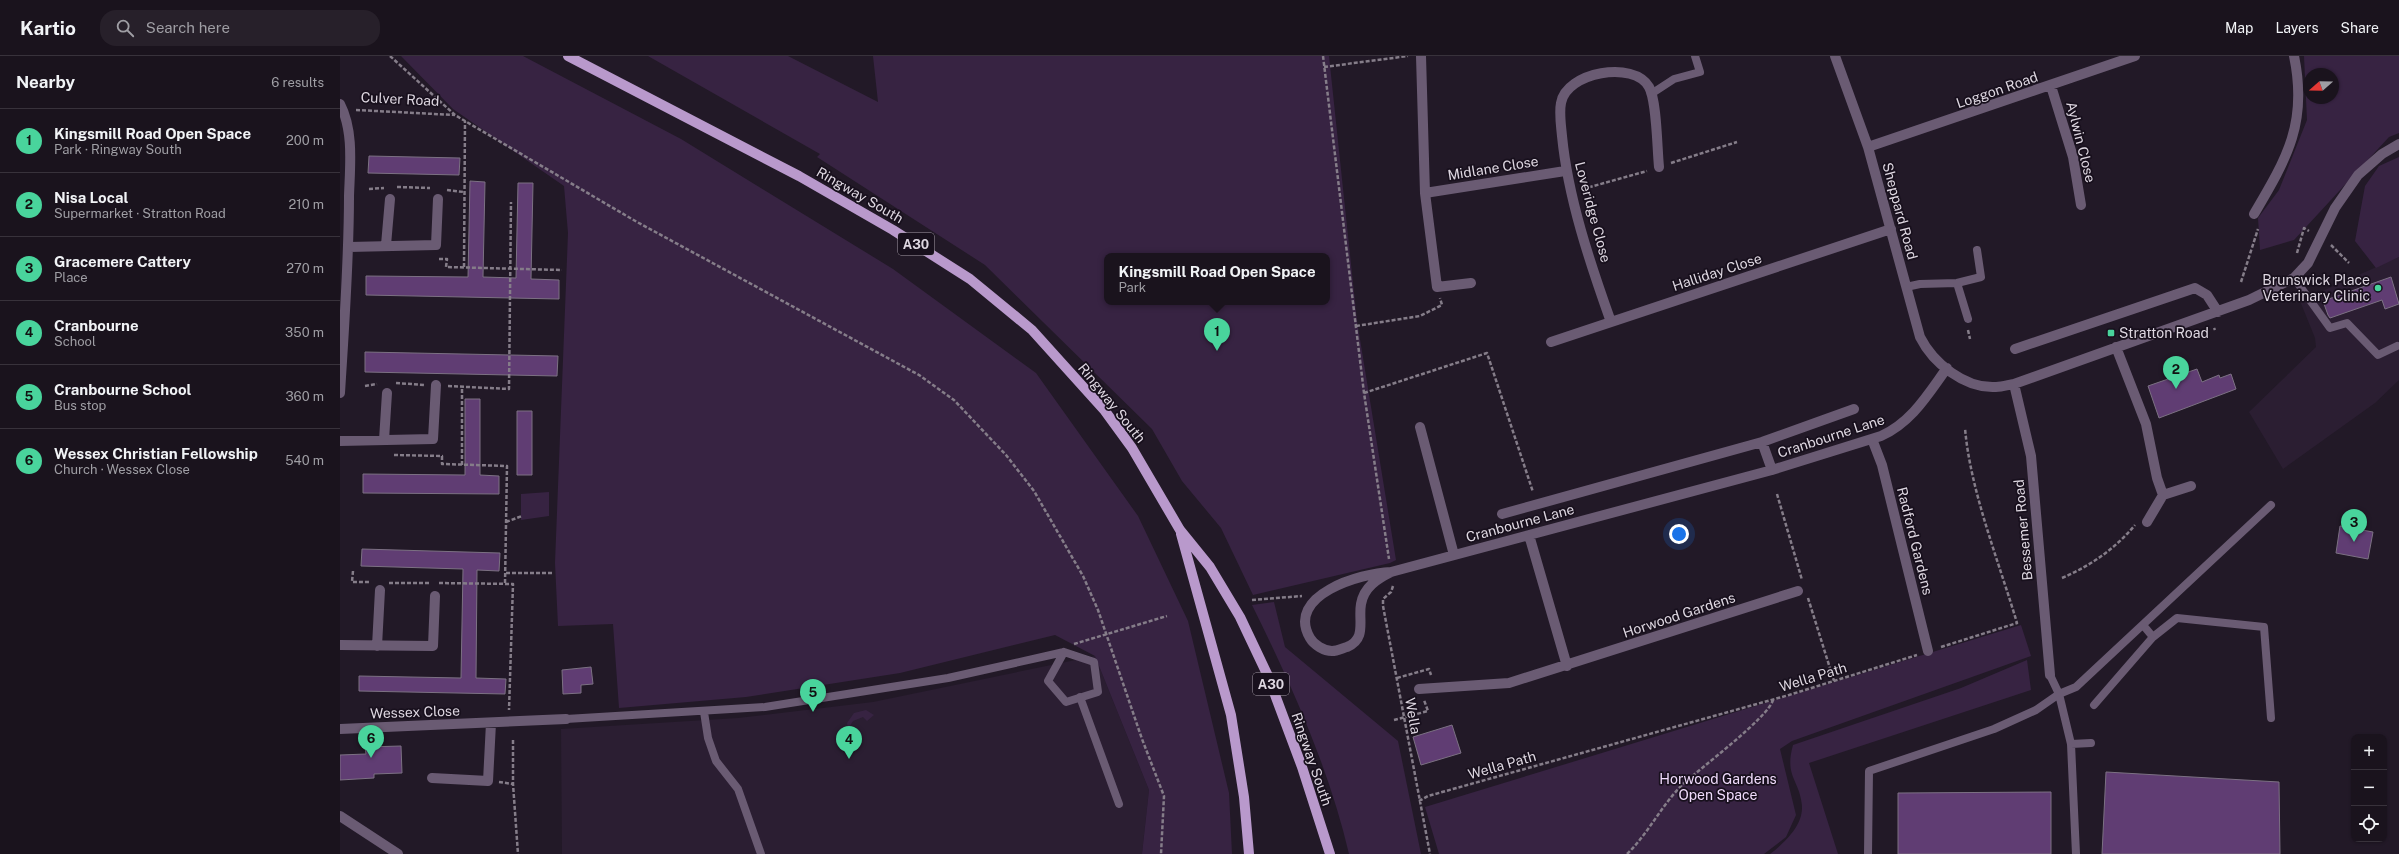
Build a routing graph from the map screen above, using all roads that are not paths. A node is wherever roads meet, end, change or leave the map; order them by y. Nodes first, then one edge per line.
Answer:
1 (568, 56) edge
2 (1421, 56) edge
3 (1695, 56) edge
4 (1835, 56) edge
5 (2134, 56) edge
6 (2294, 56) edge
7 (2051, 86) junction
8 (1651, 94) junction
9 (342, 107) edge
10 (2399, 144) edge
11 (1868, 148) junction
12 (1659, 167) dead end
13 (1565, 171) junction
14 (438, 194) road end
15 (1425, 194) junction
16 (390, 199) dead end
17 (2081, 205) dead end
18 (2254, 214) dead end
19 (345, 228) edge
20 (1891, 229) junction
21 (386, 245) junction
22 (349, 248) junction
23 (1977, 250) dead end
24 (2294, 278) junction
25 (1471, 282) dead end
26 (1957, 283) junction
27 (1906, 287) junction
28 (2218, 312) junction
29 (1968, 319) dead end
30 (1611, 322) junction
31 (1552, 342) dead end
32 (2397, 346) dead end
33 (2116, 347) junction
34 (2015, 349) dead end
35 (1947, 368) junction
36 (2014, 384) junction
37 (436, 385) road end
38 (340, 393) edge
39 (387, 393) dead end
40 (1854, 409) dead end
41 (1420, 427) dead end
42 (1872, 439) junction
43 (384, 440) junction
44 (340, 441) edge
45 (1762, 442) junction
46 (1772, 470) junction
47 (2191, 486) dead end
48 (2163, 495) junction
49 (2271, 506) dead end
50 (1502, 514) dead end
51 (2143, 521) road end
52 (1180, 530) junction
53 (1529, 535) junction
54 (1454, 555) junction
55 (1390, 568) junction
56 (379, 585) road end
57 (1798, 591) dead end
58 (435, 596) dead end
59 (2142, 625) junction
60 (2153, 637) junction
61 (340, 645) edge
62 (377, 646) junction
63 (1928, 651) road end
64 (1064, 652) junction
65 (1567, 666) junction
66 (2050, 675) joint
67 (1419, 689) dead end
68 (2059, 694) junction
69 (1080, 697) junction
70 (2094, 705) dead end
71 (704, 712) junction
72 (2271, 718) dead end
73 (566, 719) joint
74 (491, 723) junction
75 (340, 729) edge
76 (2090, 743) dead end
77 (2071, 744) junction
78 (432, 778) dead end
79 (1119, 804) dead end
80 (340, 816) edge
81 (398, 854) edge
82 (761, 854) edge
83 (1249, 854) edge
84 (1330, 854) edge
85 (1868, 854) edge
86 (2076, 854) edge

1 - 52 main road, Ringway South / A30
2 - 15 street
3 - 8 lane
4 - 11 street, Sheppard Road
5 - 7 street, Loggon Road
6 - 18 street
7 - 11 street, Loggon Road
7 - 17 street, Aylwin Close
8 - 12 street, Loveridge Close
8 - 13 street, Loveridge Close
9 - 19 street, Culver Road
10 - 24 street
11 - 20 street, Sheppard Road
13 - 15 street, Midlane Close
13 - 30 street, Loveridge Close
14 - 21 street
15 - 25 street
16 - 21 street
19 - 22 street, Culver Road
20 - 27 street, Sheppard Road
20 - 30 street, Halliday Close
21 - 22 street
22 - 38 street, Culver Road
23 - 26 lane
24 - 28 street
24 - 32 lane
26 - 27 lane
26 - 29 lane
27 - 35 street, Sheppard Road
28 - 33 street
28 - 34 street
30 - 31 street, Halliday Close
33 - 36 street
33 - 48 street
35 - 36 street
35 - 42 street, Cranbourne Lane
36 - 66 street, Bessemer Road
37 - 43 street
39 - 43 street
40 - 45 street, Cranbourne Lane
41 - 54 street
42 - 46 street, Cranbourne Lane
42 - 63 street, Radford Gardens
43 - 44 street
45 - 46 street, Cranbourne Lane
45 - 50 street, Cranbourne Lane
46 - 53 street, Cranbourne Lane
47 - 48 street
48 - 51 street
49 - 59 lane
52 - 83 main road, Ringway South / A30
52 - 84 main road, Ringway South / A30
53 - 54 street, Cranbourne Lane
53 - 65 street
54 - 55 street, Cranbourne Lane
55 - 55 street, Cranbourne Lane
56 - 62 street
57 - 65 street, Horwood Gardens
58 - 62 street
59 - 60 lane
59 - 68 lane
60 - 70 lane
60 - 72 lane
61 - 62 street
64 - 69 lane
64 - 69 lane
64 - 71 lane
65 - 67 street, Horwood Gardens
66 - 68 lane
68 - 77 lane
68 - 85 lane
69 - 79 lane
71 - 73 lane
71 - 82 lane
73 - 74 street, Wessex Close
74 - 75 street, Wessex Close
74 - 78 street
76 - 77 lane
77 - 86 lane
80 - 81 street

